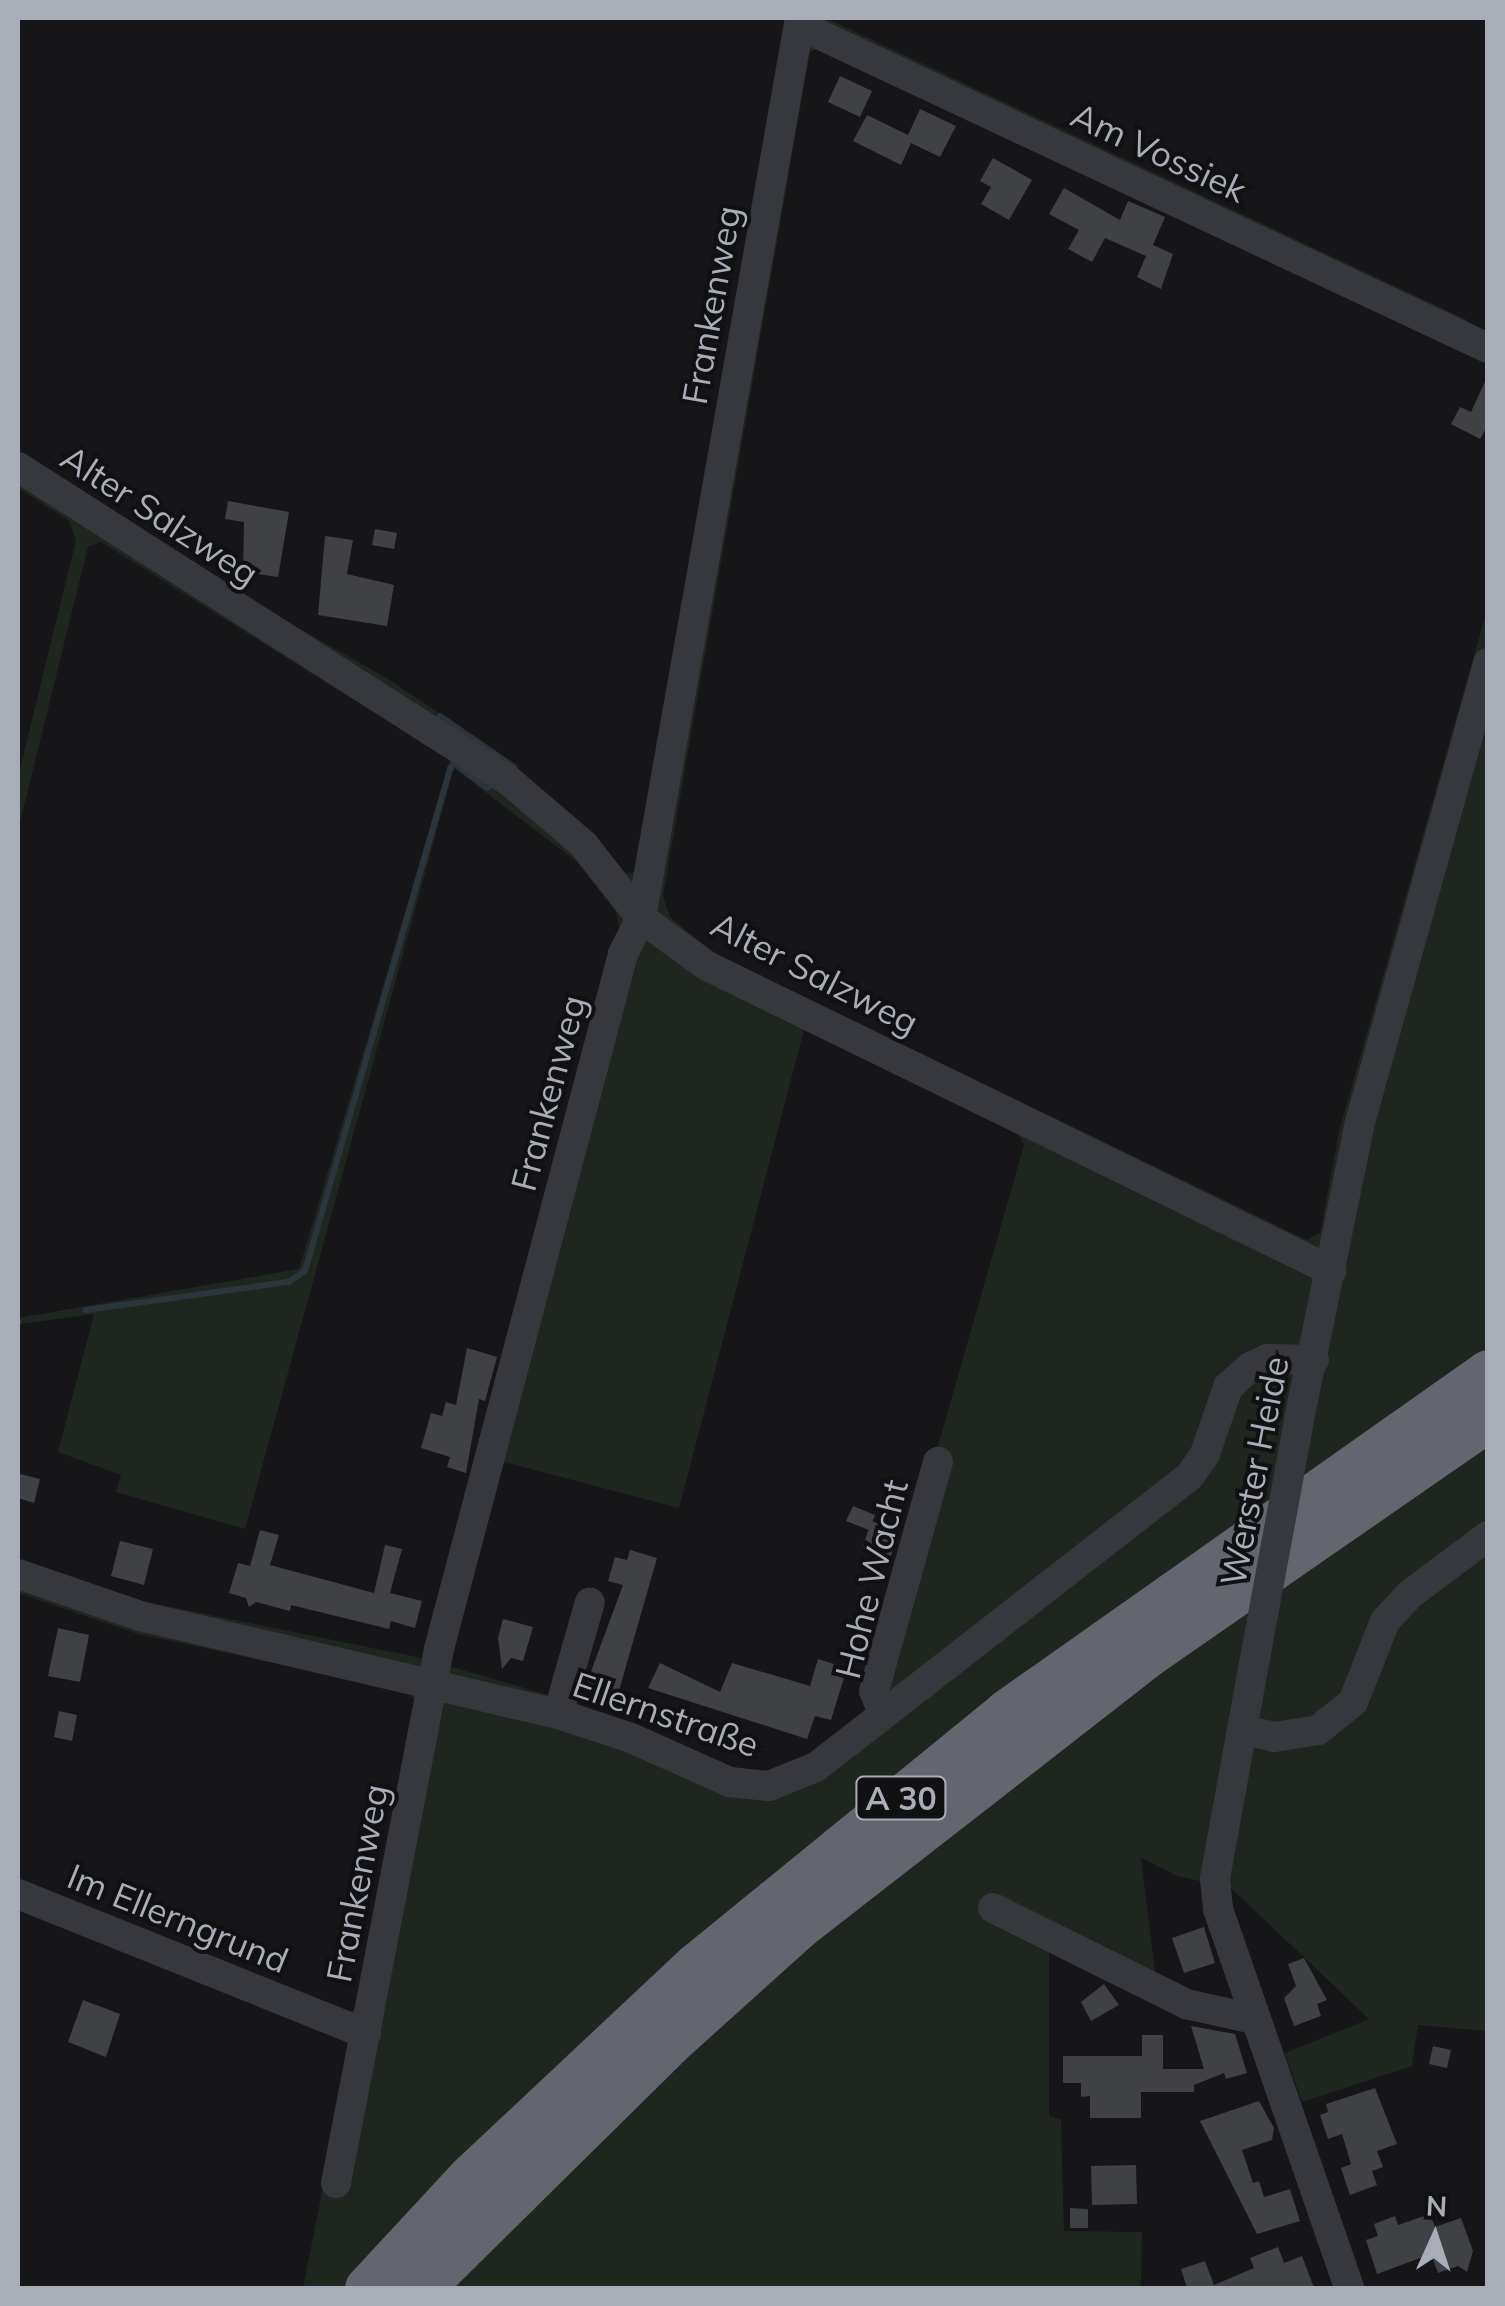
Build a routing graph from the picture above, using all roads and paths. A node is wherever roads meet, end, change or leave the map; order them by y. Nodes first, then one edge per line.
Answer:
1 (800, 21) edge
2 (1488, 348) edge
3 (18, 467) edge
4 (1488, 662) edge
5 (641, 918) junction
6 (1332, 1270) junction
7 (1314, 1360) junction
8 (1488, 1372) edge
9 (1488, 1419) edge
10 (938, 1462) dead end
11 (1488, 1536) edge
12 (18, 1574) edge
13 (590, 1602) dead end
14 (434, 1680) junction
15 (883, 1713) junction
16 (558, 1714) junction
17 (1244, 1730) junction
18 (18, 1894) edge
19 (993, 1908) dead end
20 (1254, 2019) junction
21 (366, 2034) junction
22 (336, 2183) dead end
23 (367, 2288) edge
24 (421, 2288) edge
25 (1349, 2288) edge

1 - 2 street, Am Vossiek
1 - 5 street, Frankenweg
3 - 5 street, Alter Salzweg
4 - 6 street, Werster Heide
5 - 6 street, Alter Salzweg
5 - 14 street, Frankenweg
6 - 7 street, Werster Heide
7 - 15 street, Ellernstraße
7 - 17 street, Werster Heide, bridge
8 - 23 highway, A 30
9 - 24 highway, A 30
10 - 15 street, Hohe Wacht
11 - 17 street
12 - 14 street, Ellernstraße
13 - 16 street
14 - 16 street, Ellernstraße
14 - 21 street, Frankenweg
15 - 16 street, Ellernstraße
17 - 20 street, Werster Heide
18 - 21 street, Im Ellerngrund
19 - 20 street
20 - 25 street, Werster Heide
21 - 22 street, Frankenweg

